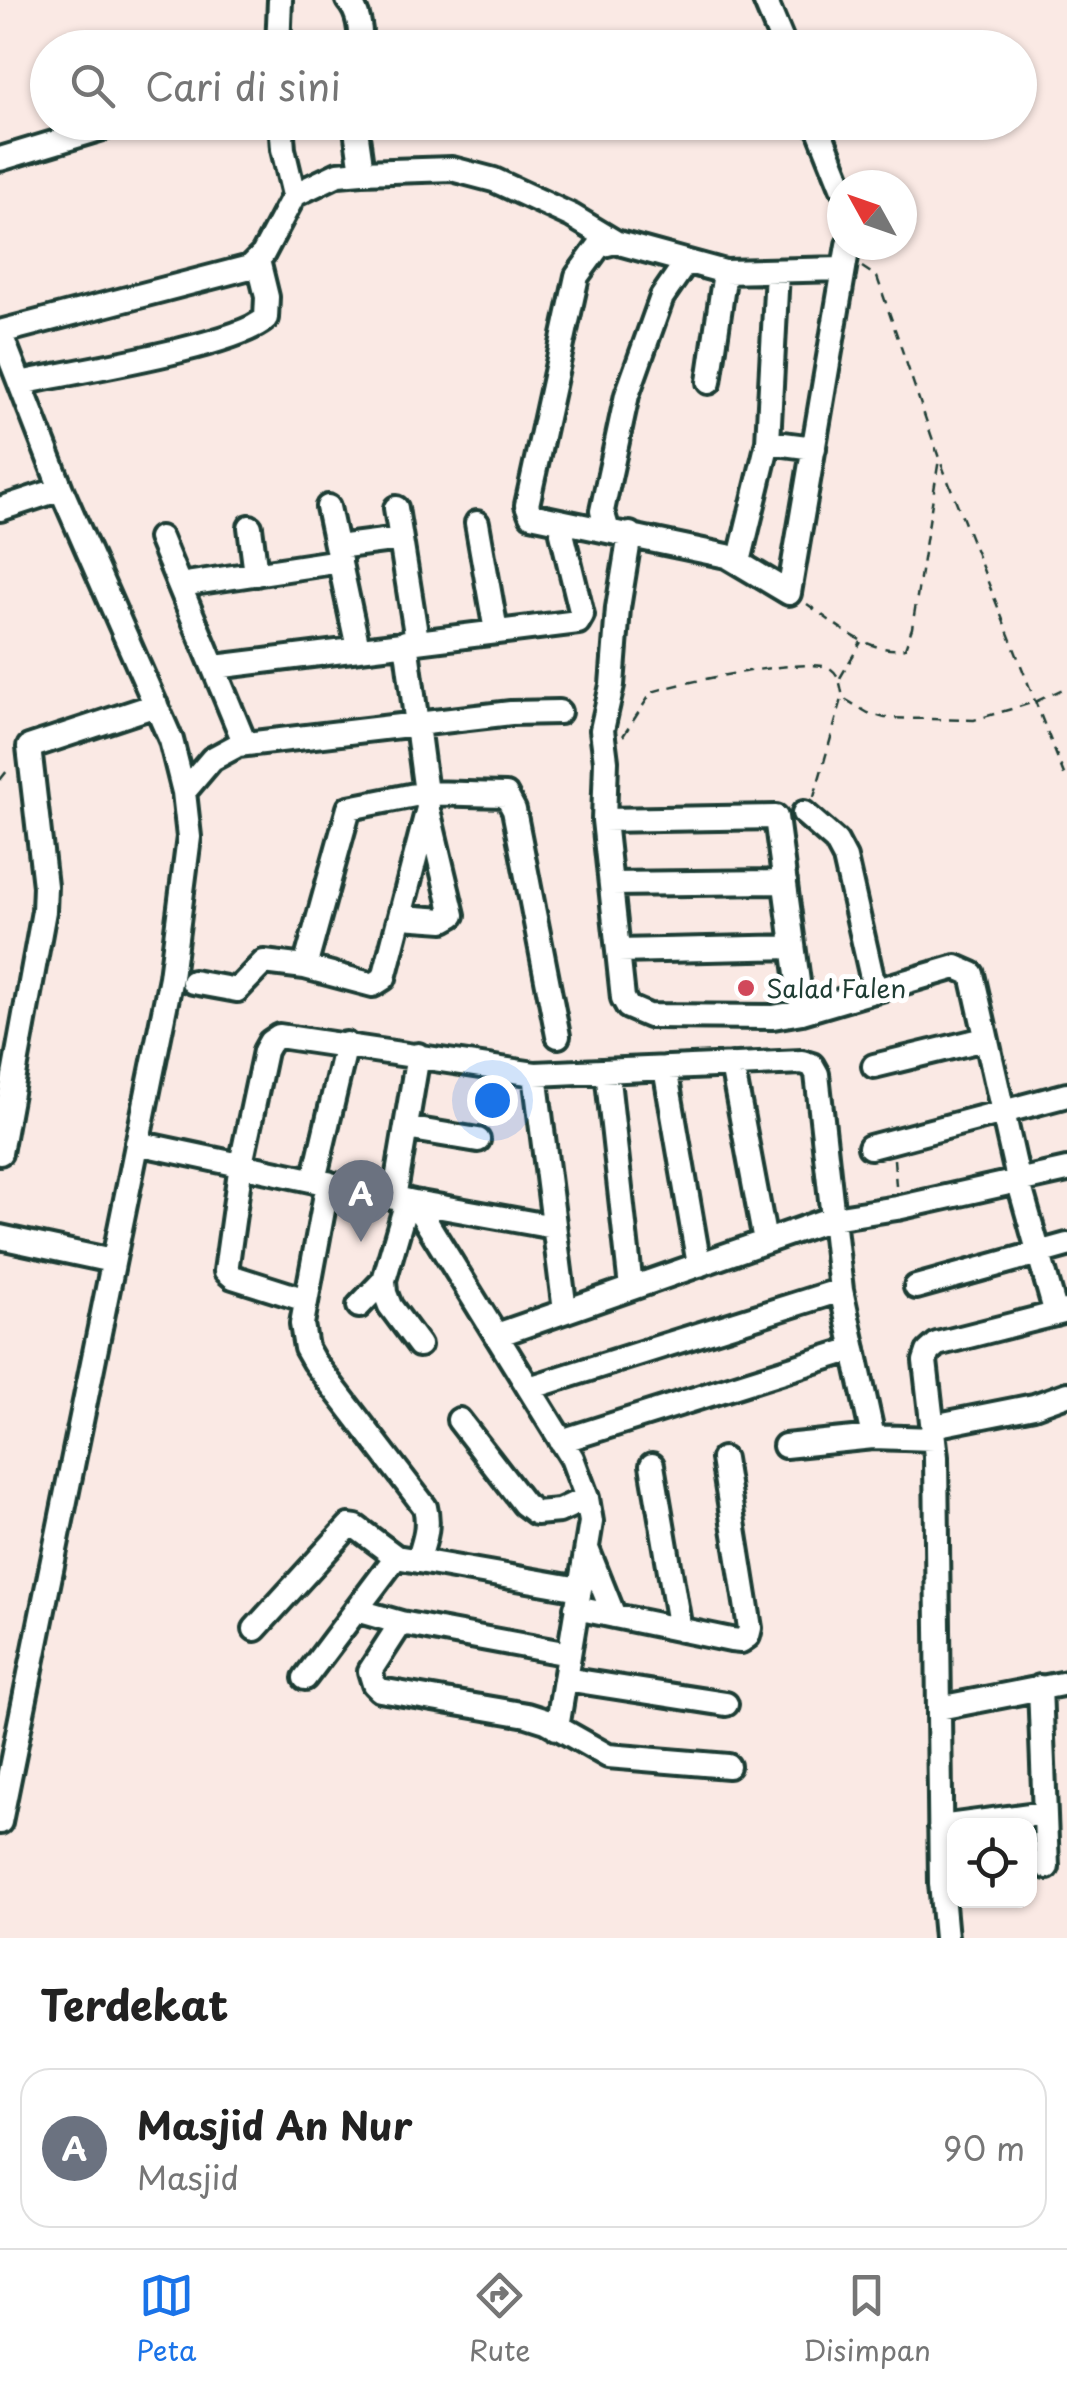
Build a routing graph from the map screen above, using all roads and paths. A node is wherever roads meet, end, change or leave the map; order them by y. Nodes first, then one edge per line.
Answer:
1 (280, 0) edge
2 (348, 0) edge
3 (765, 0) edge
4 (279, 30) edge
5 (360, 30) edge
6 (778, 30) edge
7 (62, 140) edge
8 (282, 140) edge
9 (358, 140) edge
10 (823, 140) edge
11 (0, 158) edge
12 (835, 170) edge
13 (362, 172) junction
14 (294, 196) junction
15 (614, 242) junction
16 (258, 260) junction
17 (845, 260) edge
18 (686, 262) junction
19 (843, 270) junction
20 (725, 272) junction
21 (777, 272) junction
22 (0, 332) edge
23 (709, 382) dead end
24 (20, 383) junction
25 (768, 442) junction
26 (814, 448) junction
27 (939, 458) junction
28 (61, 489) junction
29 (328, 508) dead end
30 (396, 508) dead end
31 (0, 510) edge
32 (478, 523) dead end
33 (250, 527) dead end
34 (562, 533) dead end
35 (619, 533) junction
36 (160, 538) dead end
37 (399, 540) junction
38 (338, 554) junction
39 (739, 562) junction
40 (256, 574) junction
41 (180, 586) junction
42 (789, 592) junction
43 (496, 631) junction
44 (862, 640) junction
45 (412, 641) junction
46 (358, 648) junction
47 (216, 667) junction
48 (840, 680) junction
49 (1067, 688) edge
50 (843, 698) junction
51 (1035, 702) junction
52 (156, 705) junction
53 (558, 712) dead end
54 (416, 725) junction
55 (245, 744) junction
56 (606, 761) junction
57 (1067, 782) edge
58 (184, 792) junction
59 (426, 800) junction
60 (804, 813) joint
61 (604, 820) junction
62 (784, 882) junction
63 (611, 884) junction
64 (402, 917) junction
65 (793, 947) junction
66 (618, 951) junction
67 (305, 967) junction
68 (194, 982) dead end
69 (875, 991) junction
70 (802, 1012) junction
71 (558, 1036) dead end
72 (985, 1039) junction
73 (346, 1044) junction
74 (418, 1055) junction
75 (732, 1065) junction
76 (874, 1066) dead end
77 (665, 1068) junction
78 (607, 1071) junction
79 (535, 1074) junction
80 (1067, 1095) edge
81 (1002, 1112) junction
82 (406, 1128) junction
83 (478, 1140) dead end
84 (894, 1141) junction
85 (137, 1144) junction
86 (870, 1147) dead end
87 (0, 1154) edge
88 (241, 1164) junction
89 (1067, 1170) edge
90 (321, 1182) junction
91 (1019, 1182) junction
92 (405, 1200) junction
93 (897, 1208) junction
94 (833, 1218) junction
95 (554, 1226) junction
96 (0, 1237) edge
97 (765, 1242) junction
98 (1067, 1245) edge
99 (1041, 1253) junction
100 (112, 1261) junction
101 (699, 1265) junction
102 (384, 1280) junction
103 (916, 1287) dead end
104 (632, 1288) junction
105 (841, 1290) junction
106 (306, 1300) junction
107 (359, 1306) dead end
108 (565, 1312) junction
109 (1061, 1313) edge
110 (497, 1335) junction
111 (418, 1346) dead end
112 (854, 1349) junction
113 (530, 1388) junction
114 (1067, 1394) edge
115 (460, 1420) dead end
116 (934, 1432) junction
117 (873, 1437) junction
118 (561, 1441) junction
119 (785, 1446) dead end
120 (723, 1459) dead end
121 (652, 1466) dead end
122 (587, 1498) junction
123 (587, 1548) junction
124 (407, 1559) junction
125 (578, 1599) junction
126 (356, 1610) junction
127 (614, 1616) junction
128 (400, 1623) junction
129 (255, 1629) dead end
130 (680, 1630) junction
131 (569, 1654) junction
132 (305, 1678) dead end
133 (565, 1679) junction
134 (1067, 1683) edge
135 (1040, 1687) junction
136 (726, 1704) dead end
137 (939, 1708) junction
138 (557, 1728) junction
139 (728, 1766) dead end
140 (1044, 1812) junction
141 (0, 1822) edge
142 (940, 1827) junction
143 (1047, 1867) dead end
144 (947, 1875) edge
145 (947, 1908) edge
146 (946, 1938) edge

1 - 4 street
2 - 5 street
3 - 6 street
7 - 11 street
8 - 14 street
9 - 13 street
10 - 12 street
13 - 14 street
13 - 15 street
14 - 16 street
15 - 18 street
15 - 35 street
16 - 22 street
16 - 24 street
17 - 19 street
18 - 20 street
18 - 35 street
19 - 21 street
19 - 26 street
19 - 27 path
20 - 21 street
20 - 23 street
21 - 25 street
22 - 24 street
24 - 28 street
25 - 26 street
25 - 39 street
26 - 42 street
27 - 44 path
27 - 51 path
28 - 31 street
28 - 52 street
29 - 38 street
30 - 37 street
32 - 43 street
33 - 40 street
34 - 43 street
35 - 39 street
35 - 56 street
36 - 41 street
37 - 38 street
37 - 45 street
38 - 40 street
38 - 46 street
39 - 42 street
40 - 41 street
41 - 47 street
42 - 44 path
43 - 45 street
44 - 48 path
45 - 46 street
45 - 54 street
46 - 47 street
47 - 55 street
48 - 50 path
48 - 56 path
49 - 51 path
50 - 51 path
50 - 60 path
51 - 57 path
52 - 58 street
52 - 87 street
53 - 54 street
54 - 55 street
54 - 59 street
55 - 58 street
56 - 61 street
58 - 85 street
59 - 64 street
59 - 64 street
59 - 67 street
59 - 71 street
60 - 69 street
61 - 62 street
61 - 63 street
62 - 63 street
62 - 65 street
63 - 66 street
64 - 67 street
65 - 66 street
65 - 70 street
66 - 70 street
67 - 68 street
69 - 70 street
69 - 72 street
72 - 76 street
72 - 81 street
73 - 74 street
73 - 88 street
73 - 90 street
74 - 79 street
74 - 82 street
75 - 77 street
75 - 94 street
75 - 97 street
77 - 78 street
77 - 101 street
78 - 79 street
78 - 104 street
79 - 95 street
80 - 81 street
81 - 84 street
81 - 91 street
82 - 83 street
82 - 92 street
84 - 86 street
84 - 93 path
85 - 88 street
85 - 100 street
88 - 90 street
88 - 106 street
89 - 91 street
90 - 92 street
90 - 106 street
91 - 93 street
91 - 99 street
92 - 95 street
92 - 102 street
92 - 110 street
93 - 94 street
94 - 97 street
94 - 105 street
95 - 108 street
96 - 100 street
97 - 101 street
98 - 99 street
99 - 103 street
99 - 109 street
100 - 141 street
101 - 104 street
102 - 107 street
102 - 111 street
104 - 108 street
105 - 112 street
105 - 113 street
106 - 124 street
108 - 110 street
109 - 116 street
110 - 113 street
112 - 117 street
112 - 118 street
113 - 118 street
114 - 116 street
115 - 122 street
116 - 117 street
116 - 137 street
117 - 119 street
118 - 122 street
120 - 130 street
121 - 130 street
122 - 123 street
123 - 125 street
123 - 127 street
124 - 125 street
124 - 126 street
124 - 129 street
125 - 127 street
125 - 131 street
126 - 128 street
126 - 132 street
127 - 130 street
128 - 131 street
128 - 138 street
131 - 133 street
133 - 136 street
133 - 138 street
134 - 135 street
135 - 137 street
135 - 140 street
137 - 142 street
138 - 139 street
140 - 142 street
140 - 143 street
142 - 144 street
145 - 146 street

